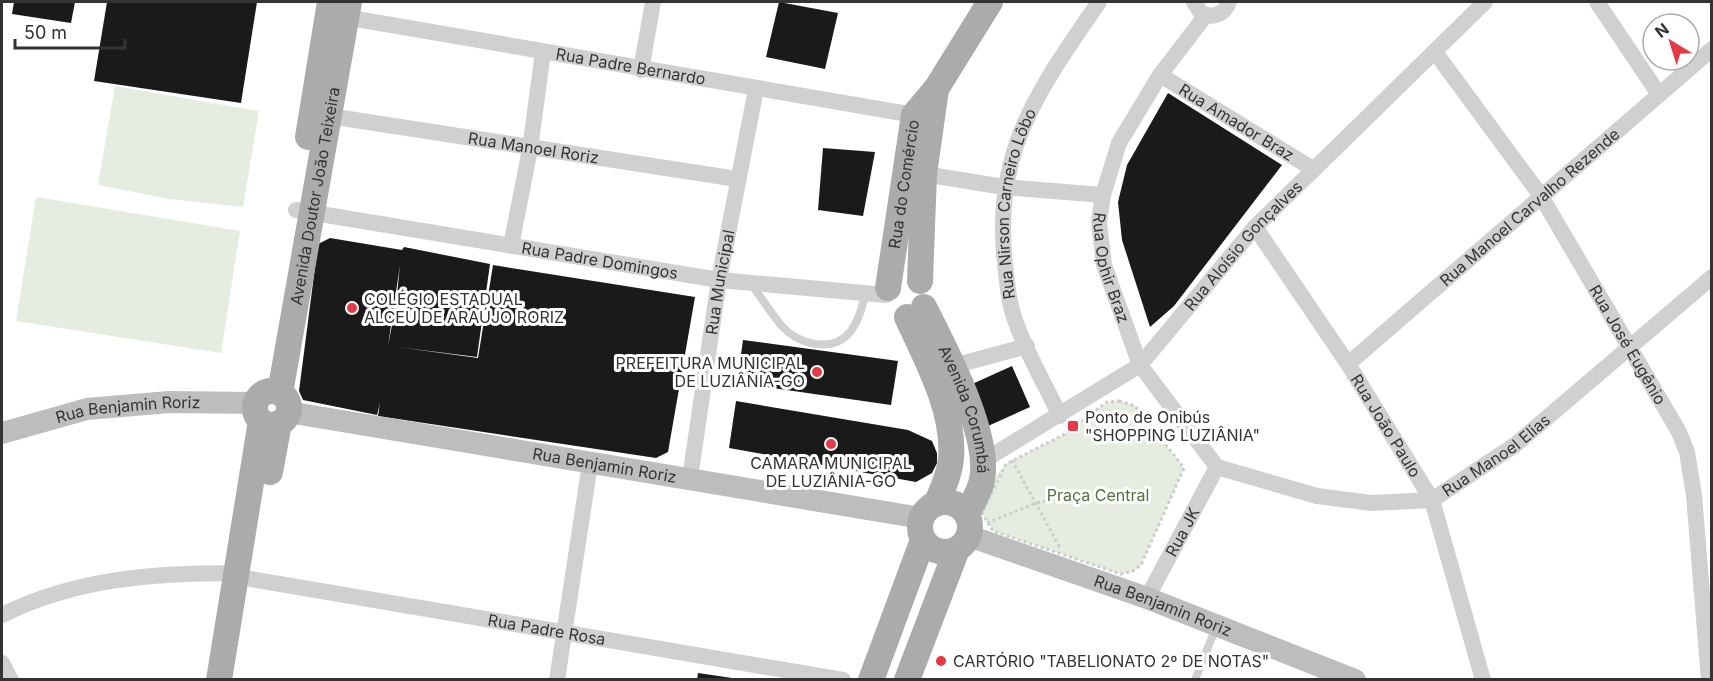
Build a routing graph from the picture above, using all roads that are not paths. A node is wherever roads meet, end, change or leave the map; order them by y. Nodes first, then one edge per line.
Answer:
1 (653, 2) edge
2 (990, 2) edge
3 (1099, 2) edge
4 (1194, 2) edge
5 (1229, 2) edge
6 (1485, 2) edge
7 (1597, 2) edge
8 (338, 9) edge
9 (1206, 15) junction
10 (1712, 48) edge
11 (543, 52) junction
12 (1435, 52) junction
13 (641, 70) junction
14 (1160, 75) junction
15 (756, 89) junction
16 (936, 89) junction
17 (1658, 93) junction
18 (914, 115) junction
19 (329, 116) junction
20 (530, 149) junction
21 (1313, 169) junction
22 (924, 174) junction
23 (737, 179) junction
24 (1004, 187) junction
25 (1103, 195) junction
26 (1541, 196) junction
27 (305, 210) junction
28 (1255, 227) junction
29 (511, 246) junction
30 (1712, 277) edge
31 (719, 280) junction
32 (920, 281) junction
33 (750, 283) junction
34 (880, 292) junction
35 (916, 312) junction
36 (1027, 346) junction
37 (1628, 348) junction
38 (1348, 364) junction
39 (1140, 365) junction
40 (953, 366) junction
41 (272, 407) junction
42 (1060, 416) junction
43 (2, 433) edge
44 (983, 461) junction
45 (590, 464) junction
46 (1217, 467) junction
47 (690, 478) junction
48 (1432, 500) junction
49 (927, 520) junction
50 (970, 530) junction
51 (244, 576) junction
52 (1146, 598) junction
53 (2, 615) edge
54 (1216, 625) junction
55 (565, 632) junction
56 (2, 663) edge
57 (11, 680) edge
58 (219, 680) edge
59 (235, 680) edge
60 (557, 680) edge
61 (843, 680) edge
62 (872, 680) edge
63 (906, 680) edge
64 (1195, 680) edge
65 (1355, 680) edge
66 (1483, 680) edge
67 (1709, 680) edge

1 - 13 street
2 - 16 main road, Rua do Comércio
3 - 24 street, Rua Nirson Carneiro Lôbo
4 - 9 street
5 - 9 street
6 - 12 street, Rua Aloísio Gonçalves
7 - 17 street
8 - 11 street, Rua Padre Bernardo
8 - 19 main road, Avenida Doutor João Teixeira
8 - 27 main road, Avenida Doutor João Teixeira
9 - 14 street, Rua Ophir Braz
10 - 17 street, Rua Manoel Carvalho Rezende
11 - 13 street, Rua Padre Bernardo
11 - 20 street
12 - 21 street, Rua Aloísio Gonçalves
12 - 26 street, Rua José Eugênio
13 - 15 street, Rua Padre Bernardo
14 - 21 street, Rua Amador Braz
14 - 25 street, Rua Ophir Braz
15 - 18 street, Rua Padre Bernardo
15 - 23 street, Rua Municipal
16 - 18 main road, Rua do Comércio
16 - 22 main road, Rua do Comércio
17 - 26 street, Rua Manoel Carvalho Rezende
18 - 34 main road, Rua do Comércio
19 - 20 street, Rua Manoel Roriz
19 - 27 main road, Avenida Doutor João Teixeira
20 - 23 street, Rua Manoel Roriz
20 - 29 street
21 - 28 street, Rua Aloísio Gonçalves
22 - 24 street
22 - 32 main road, Rua do Comércio
23 - 31 street, Rua Municipal
24 - 25 street
24 - 36 street, Rua Nirson Carneiro Lôbo
25 - 39 street, Rua Ophir Braz
26 - 37 street, Rua José Eugênio
26 - 38 street, Rua Manoel Carvalho Rezende
27 - 29 street, Rua Padre Domingos
27 - 41 main road, Avenida Doutor João Teixeira
28 - 38 street, Rua João Paulo
28 - 39 street, Rua Aloísio Gonçalves
29 - 31 street, Rua Padre Domingos
30 - 37 street, Rua Manoel Elias
31 - 33 street, Rua Padre Domingos
31 - 47 street, Rua Municipal
32 - 34 main road
32 - 35 main road
33 - 34 street, Rua Padre Domingos
33 - 34 lane
34 - 35 main road
35 - 40 main road, Avenida Corumbá
35 - 49 main road, Avenida Corumbá
36 - 40 street
36 - 42 street, Rua Nirson Carneiro Lôbo
37 - 48 street, Rua Manoel Elias
37 - 67 street, Rua José Eugênio
38 - 48 street, Rua João Paulo
39 - 42 street, Rua Aloísio Gonçalves
39 - 46 street
40 - 44 main road, Avenida Corumbá
41 - 43 street, Rua Benjamin Roriz
41 - 45 street, Rua Benjamin Roriz
41 - 51 main road, Avenida Doutor João Teixeira
42 - 44 street, Rua Aloísio Gonçalves
44 - 50 main road, Avenida Corumbá
45 - 47 street, Rua Benjamin Roriz
45 - 55 street
46 - 48 street, Rua Manoel Elias
46 - 52 street, Rua JK
47 - 49 street, Rua Benjamin Roriz
48 - 66 street, Rua João Paulo
49 - 50 main road
49 - 50 main road
49 - 62 main road, Avenida Corumbá
50 - 52 street, Rua Benjamin Roriz
50 - 63 main road, Avenida Corumbá
51 - 53 street, Rua Padre Rosa
51 - 55 street, Rua Padre Rosa
51 - 58 main road, Avenida Doutor João Teixeira
51 - 59 main road, Avenida Doutor João Teixeira
52 - 54 street, Rua Benjamin Roriz
54 - 64 lane
54 - 65 street, Rua Benjamin Roriz
55 - 60 street
55 - 61 street, Rua Padre Rosa
56 - 57 street

